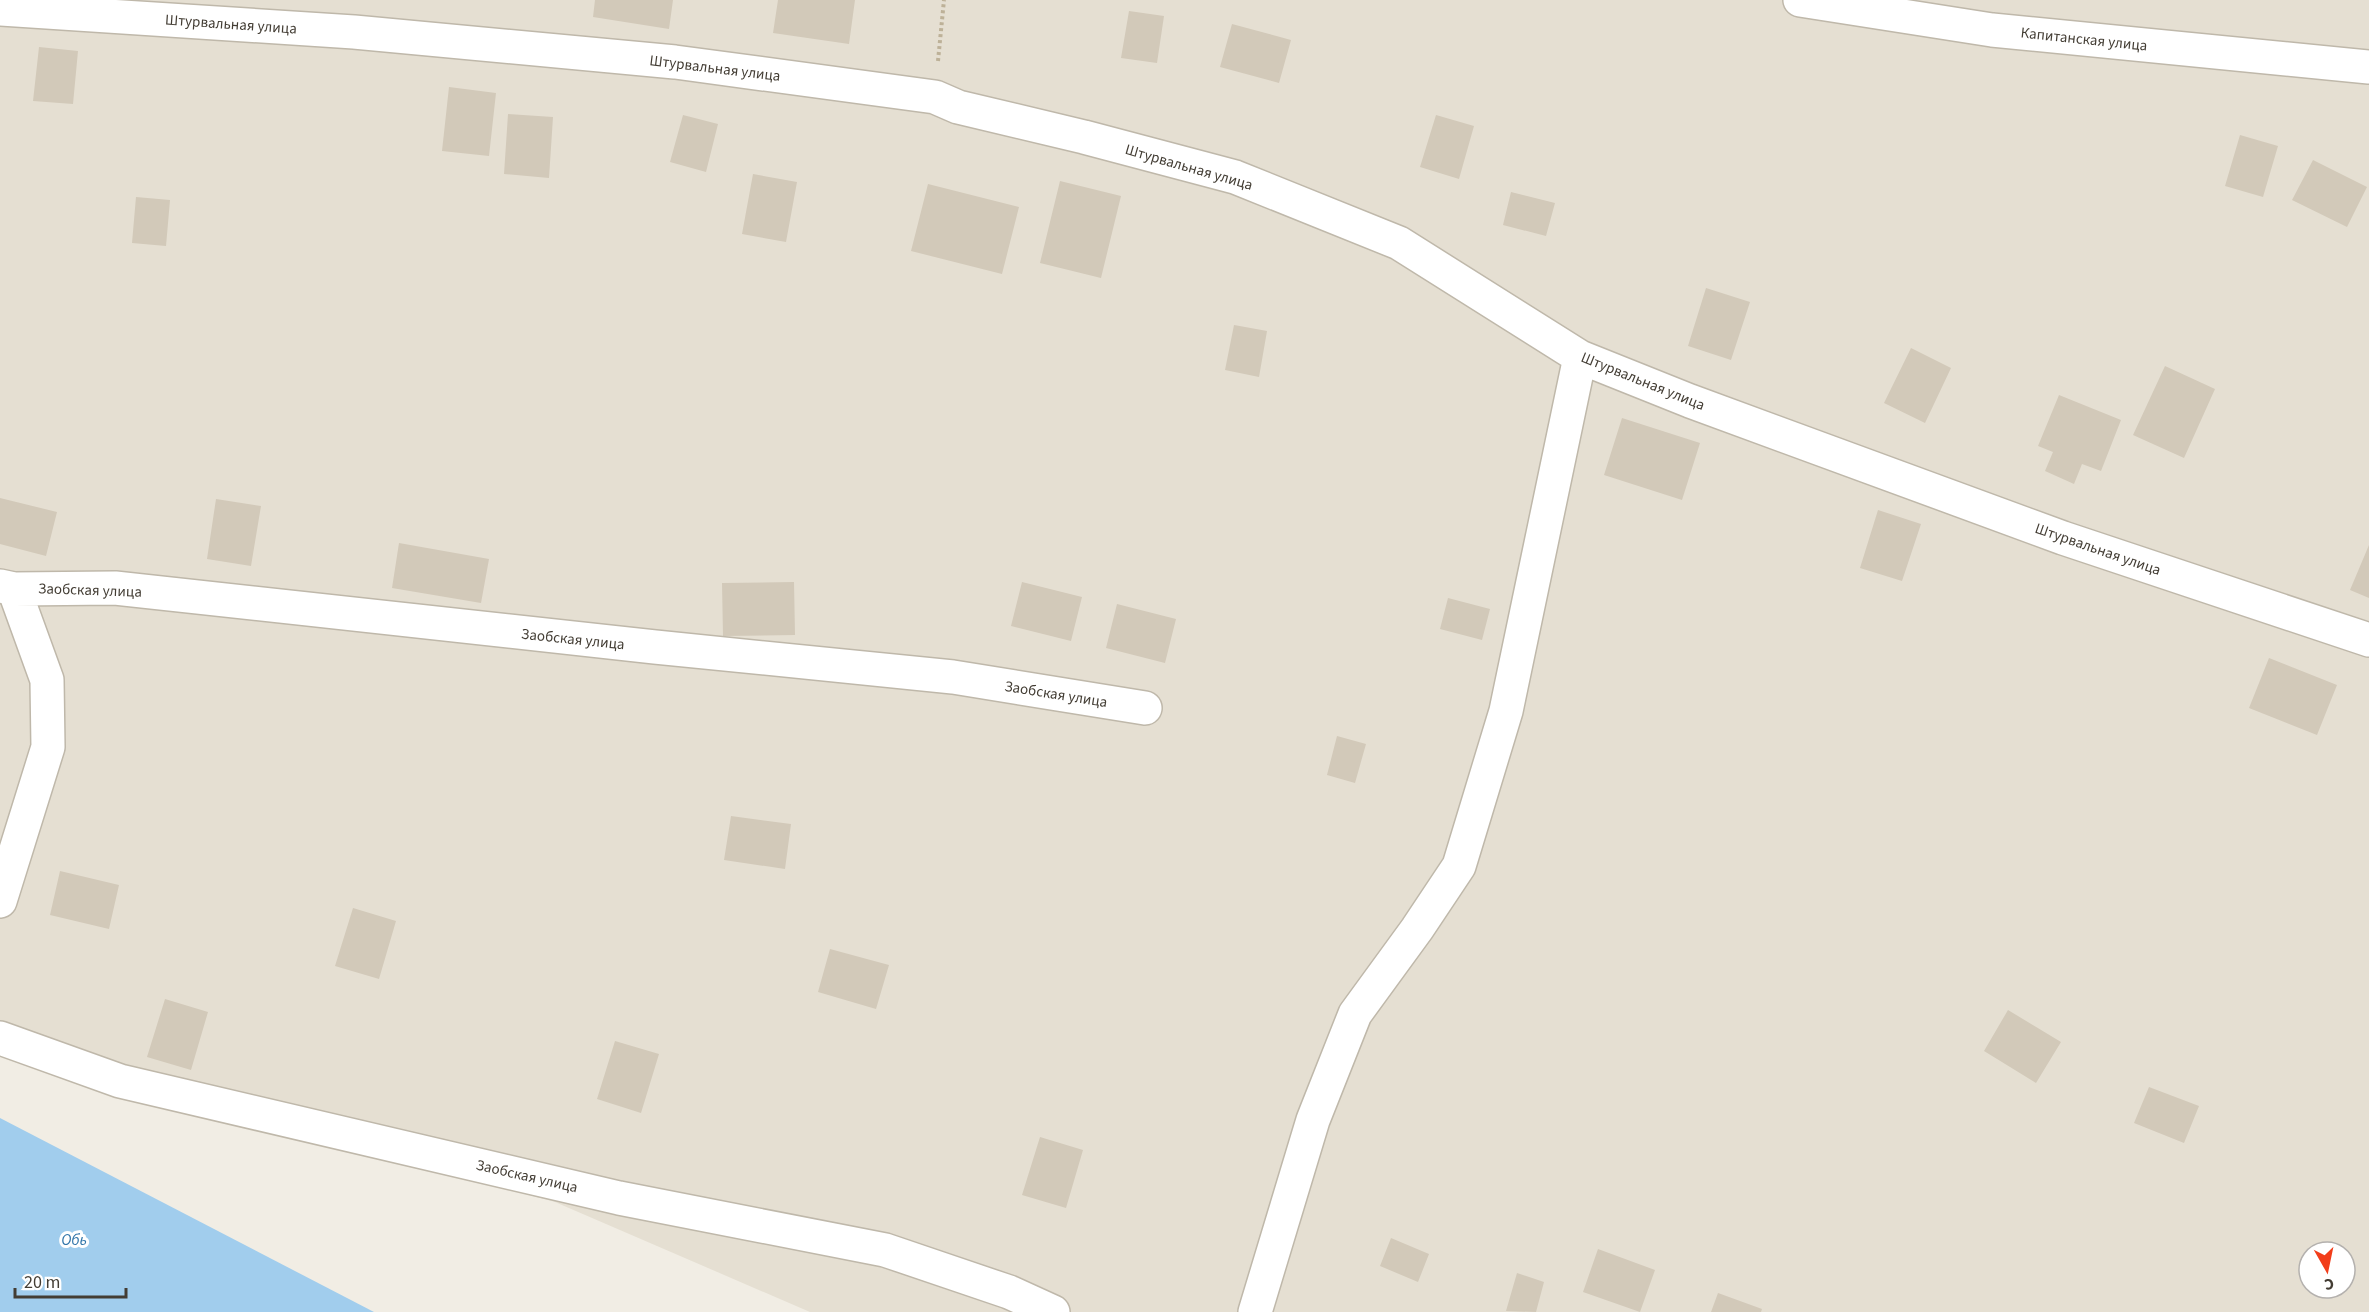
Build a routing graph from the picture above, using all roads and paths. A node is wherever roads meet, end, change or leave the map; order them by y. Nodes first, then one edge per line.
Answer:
1 (944, 0) edge
2 (1800, 0) edge
3 (0, 9) edge
4 (2369, 67) edge
5 (934, 97) junction
6 (1580, 357) junction
7 (7, 588) edge
8 (2369, 640) edge
9 (1145, 708) dead end
10 (0, 901) edge
11 (0, 1038) edge
12 (1053, 1312) edge
13 (1254, 1312) edge

1 - 5 path
2 - 4 street, Капитанская улица
3 - 5 street, Штурвальная улица
5 - 6 street, Штурвальная улица
6 - 8 street, Штурвальная улица
6 - 13 street
7 - 9 street, Заобская улица
7 - 10 street
11 - 12 street, Заобская улица

